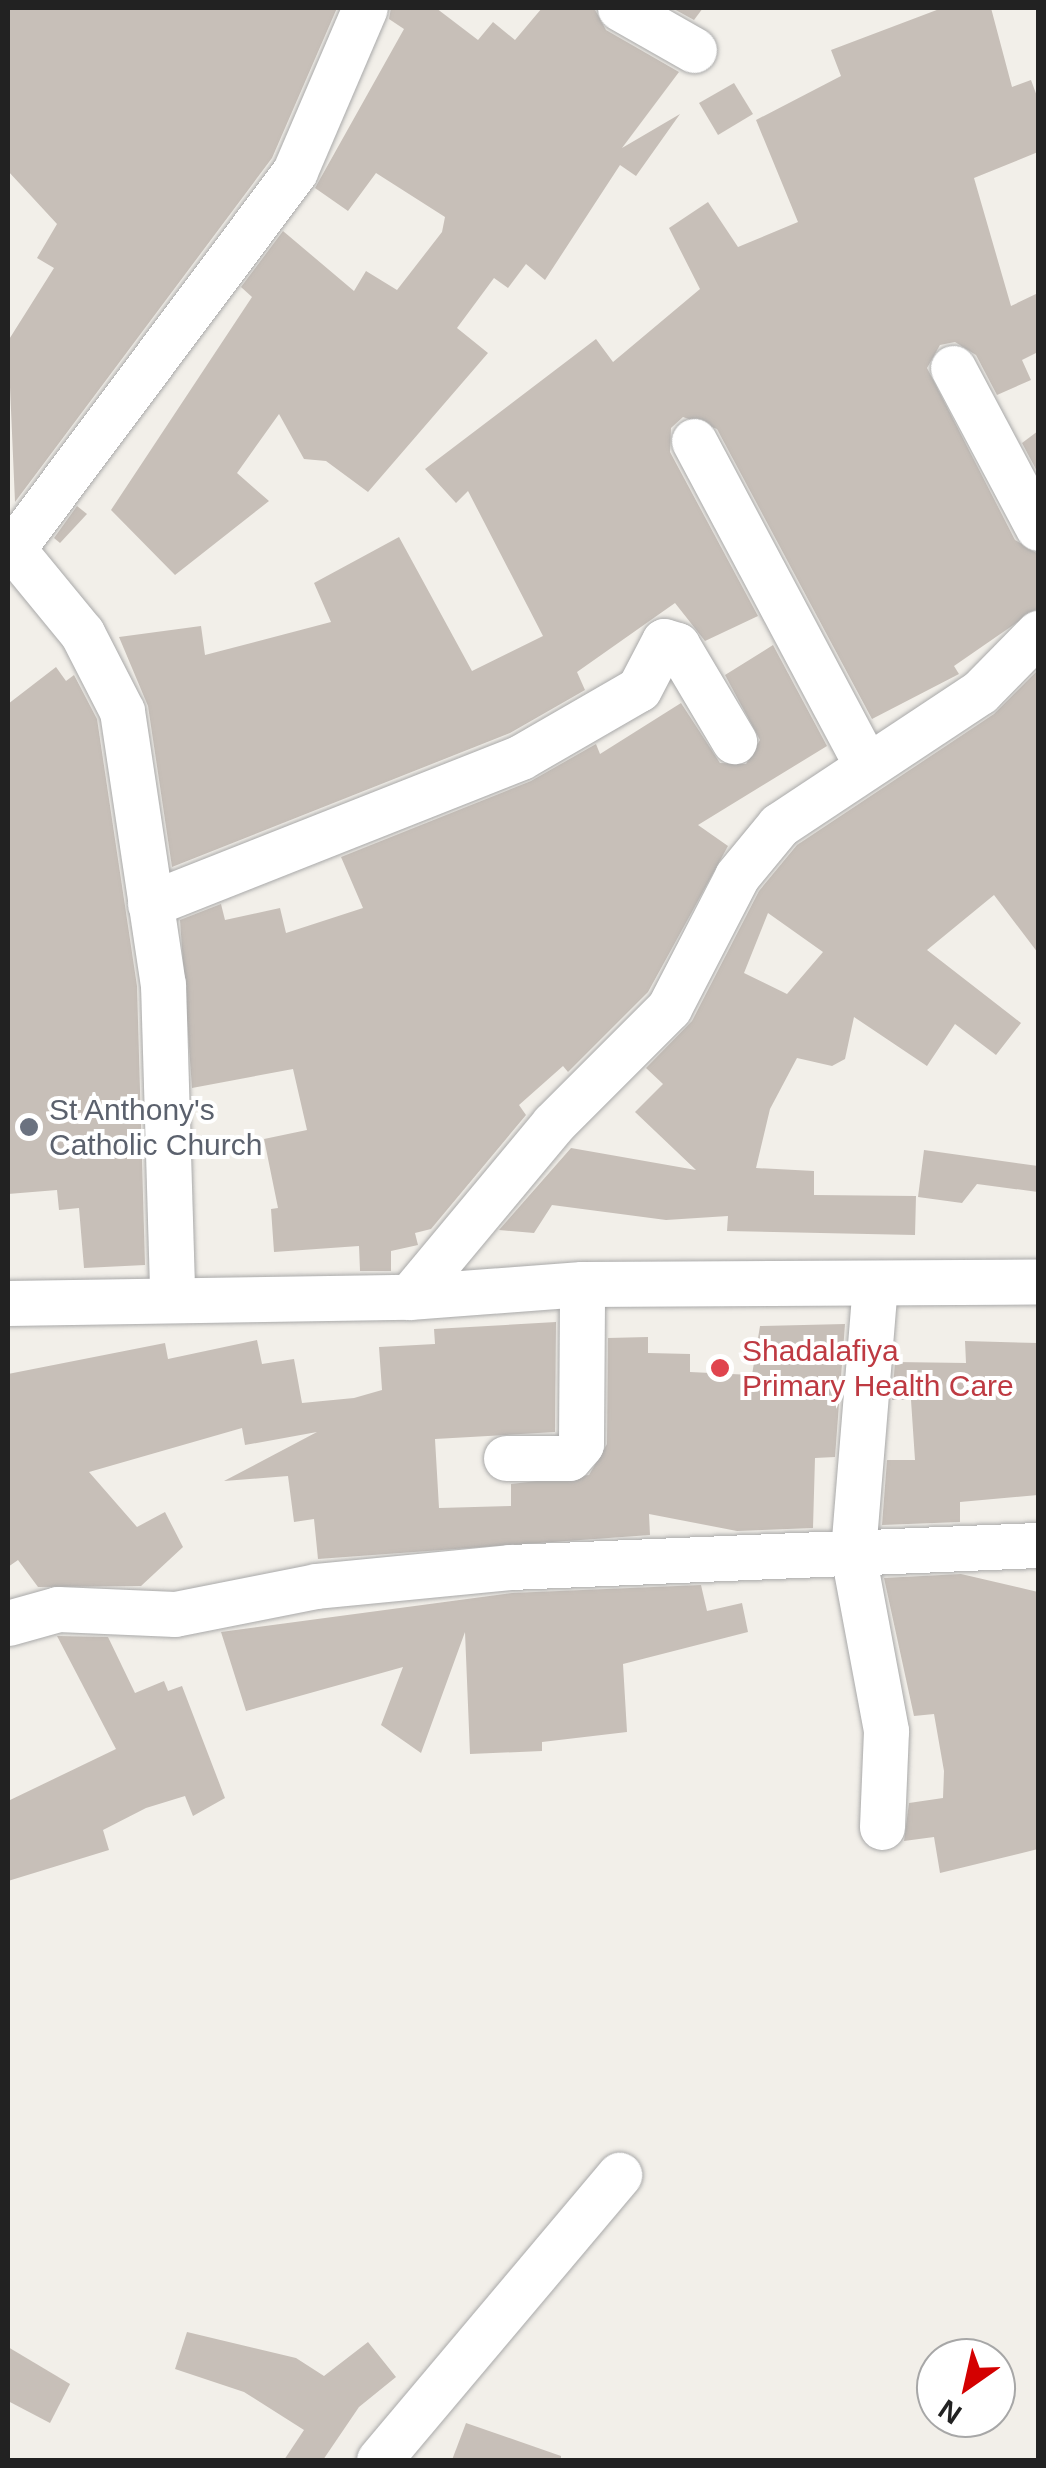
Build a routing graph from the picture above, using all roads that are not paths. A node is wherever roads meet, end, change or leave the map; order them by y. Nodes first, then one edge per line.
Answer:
1 (365, 8) edge
2 (620, 8) edge
3 (694, 50) dead end
4 (953, 368) dead end
5 (694, 441) dead end
6 (1038, 528) edge
7 (10, 545) edge
8 (1038, 633) edge
9 (734, 740) dead end
10 (866, 764) junction
11 (150, 904) junction
12 (1038, 1282) edge
13 (582, 1284) junction
14 (875, 1284) junction
15 (172, 1295) junction
16 (409, 1297) junction
17 (8, 1302) edge
18 (506, 1458) dead end
19 (1038, 1545) edge
20 (853, 1554) junction
21 (8, 1623) edge
22 (882, 1827) dead end
23 (619, 2175) dead end
24 (379, 2460) edge

1 - 7 street
2 - 3 street
4 - 6 street
5 - 10 street
7 - 11 street
8 - 10 street
9 - 11 street
10 - 16 street
11 - 15 street
12 - 14 street
13 - 14 street
13 - 16 street
13 - 18 street
14 - 20 street
15 - 16 street
15 - 17 street
19 - 20 street
20 - 21 street
20 - 22 street
23 - 24 street

